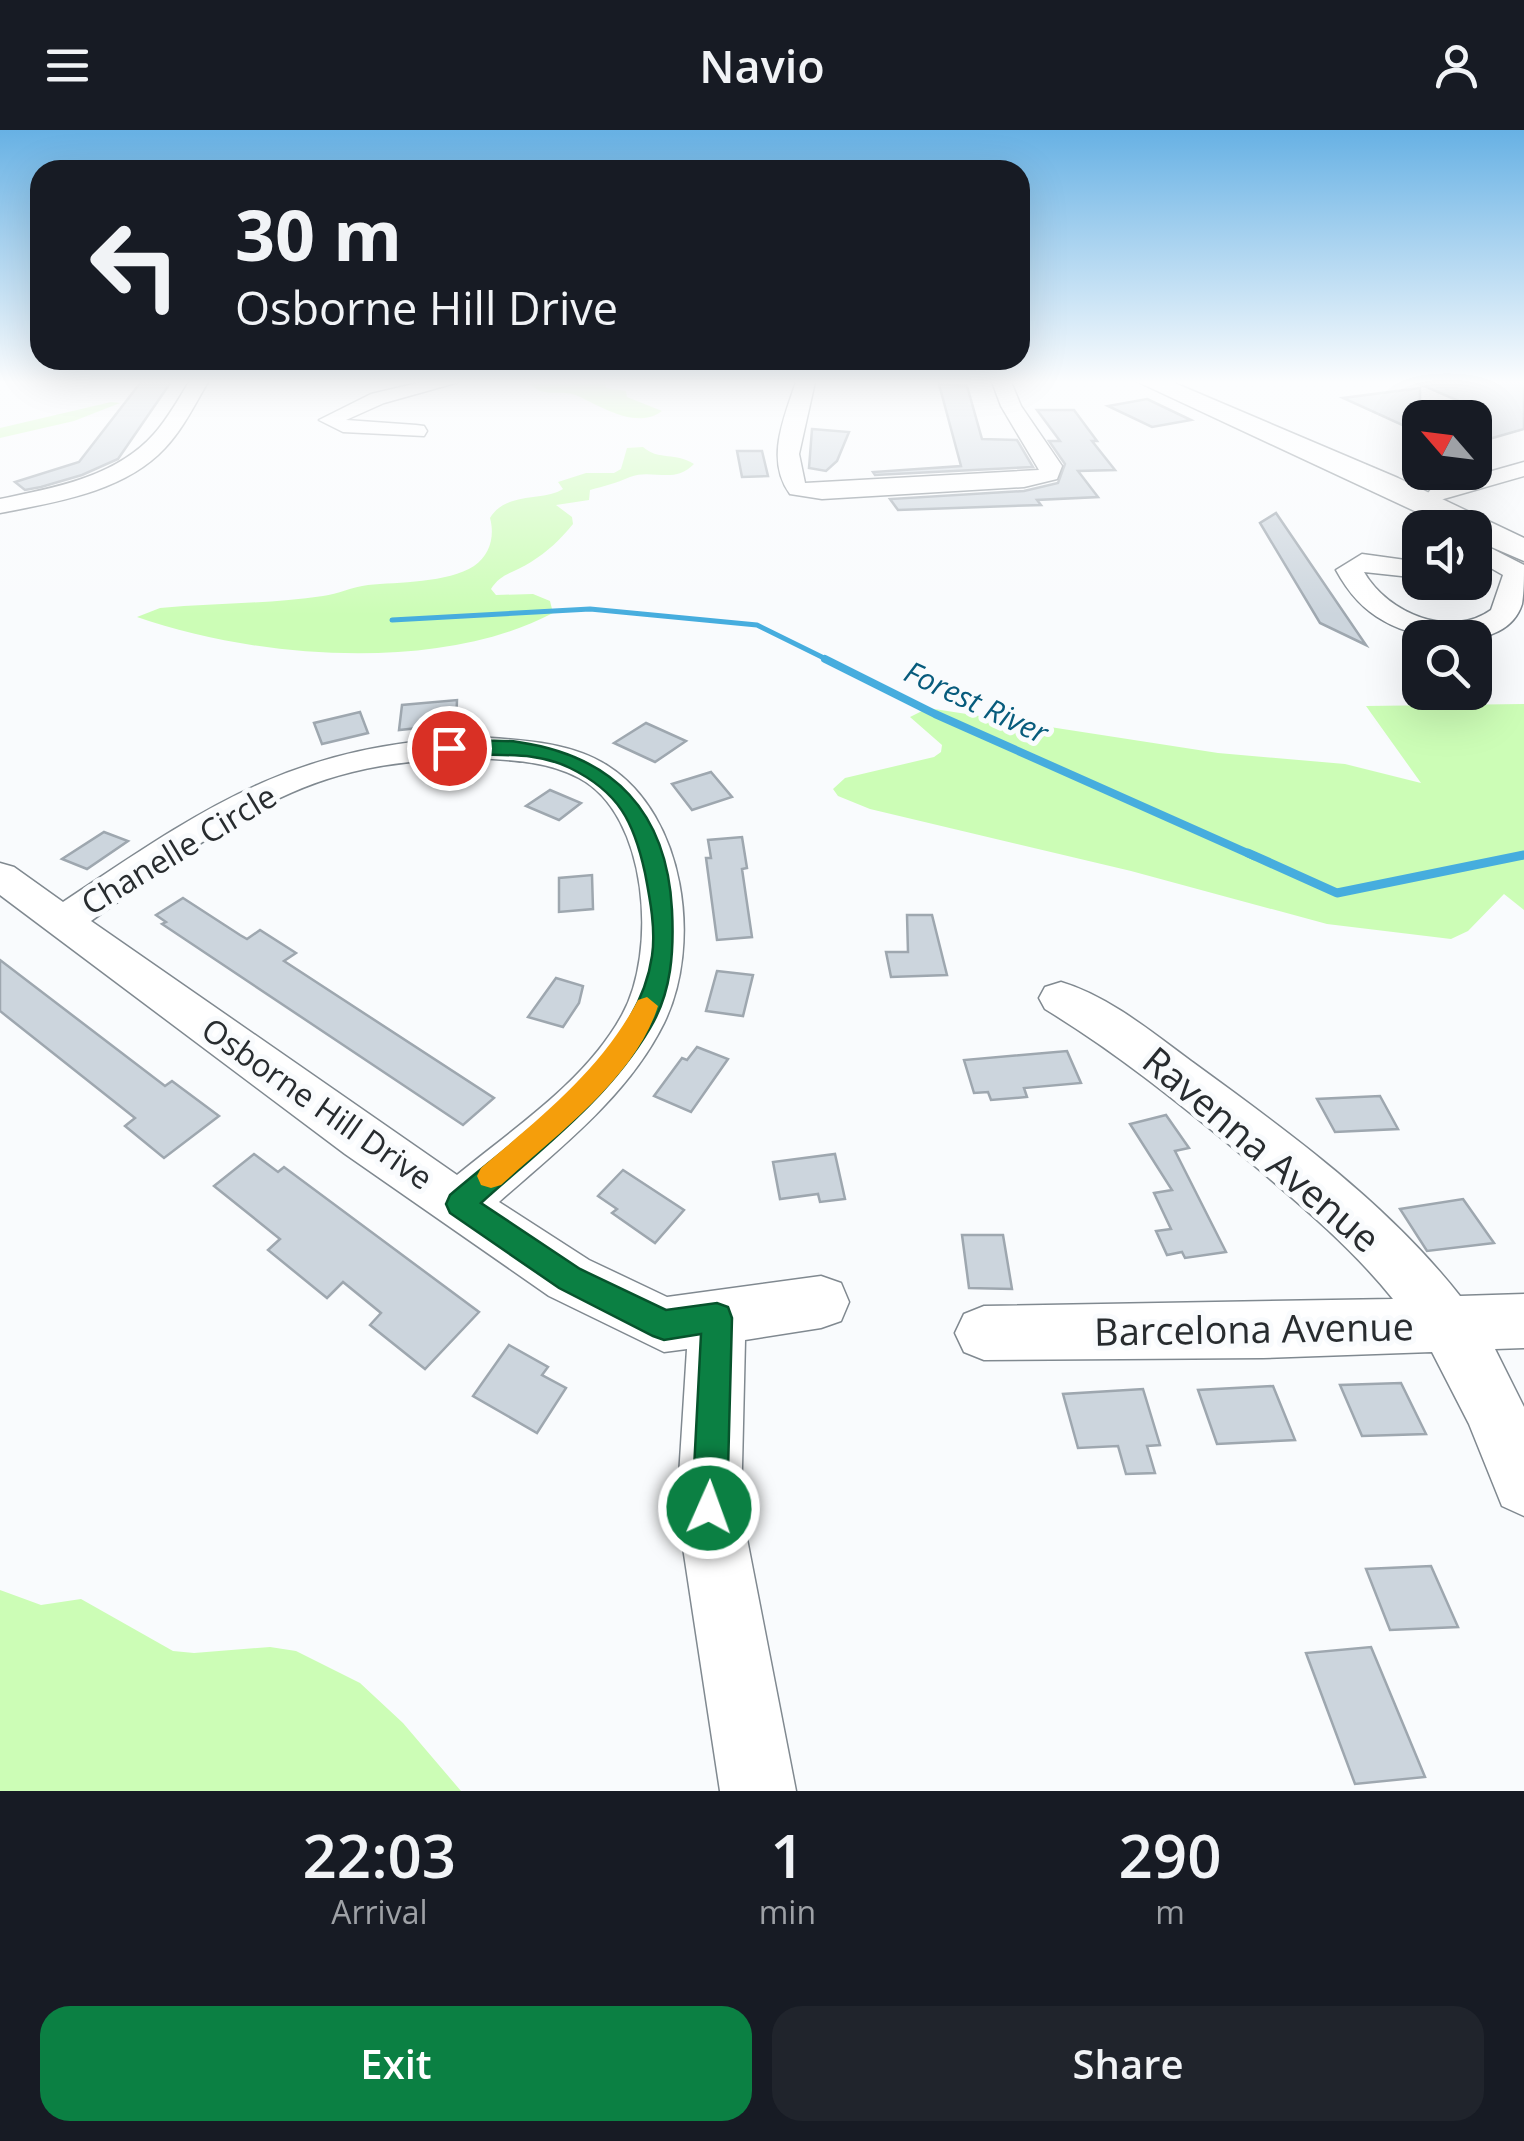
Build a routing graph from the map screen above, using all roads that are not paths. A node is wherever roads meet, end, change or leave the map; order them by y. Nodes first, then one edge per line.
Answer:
1 (137, 460) edge
2 (788, 460) edge
3 (1047, 460) edge
4 (1326, 460) edge
5 (1337, 460) edge
6 (1524, 469) edge
7 (0, 506) edge
8 (1441, 510) edge
9 (1492, 524) edge
10 (1524, 532) edge
11 (1492, 546) edge
12 (1492, 556) edge
13 (1519, 565) edge
14 (1402, 568) edge
15 (1492, 573) edge
16 (0, 876) edge
17 (62, 921) junction
18 (1061, 998) dead end
19 (460, 1204) junction
20 (821, 1302) dead end
21 (717, 1318) junction
22 (1524, 1321) edge
23 (1448, 1327) junction
24 (984, 1333) dead end
25 (1524, 1484) edge
26 (758, 1791) edge

1 - 7 street
2 - 3 street
4 - 8 main road
5 - 8 main road
6 - 8 street
9 - 10 main road
11 - 13 main road
12 - 13 street
13 - 14 street
13 - 15 street
16 - 17 street, Osborne Hill Drive
17 - 19 street, Osborne Hill Drive
17 - 19 street, Chanelle Circle
18 - 23 street, Ravenna Avenue
19 - 21 street, Osborne Hill Drive
20 - 21 street, Osborne Hill Drive
21 - 26 street
22 - 23 street, Barcelona Avenue
23 - 24 street, Barcelona Avenue
23 - 25 street, Ravenna Avenue

